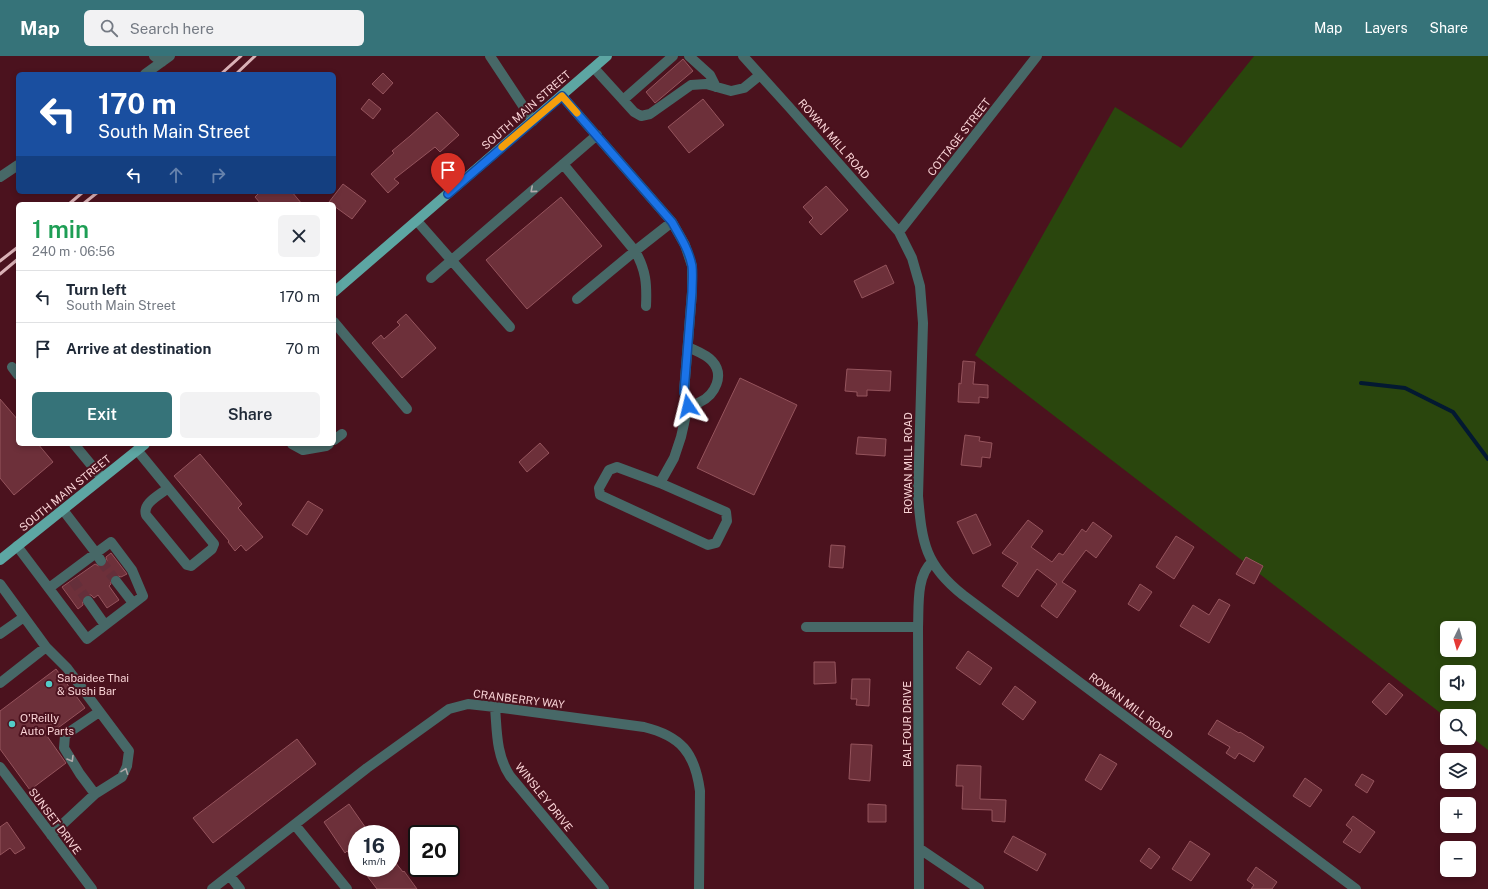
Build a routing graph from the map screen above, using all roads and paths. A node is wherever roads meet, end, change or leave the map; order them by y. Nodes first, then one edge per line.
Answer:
1 (154, 56) edge
2 (170, 56) edge
3 (490, 56) edge
4 (607, 56) edge
5 (672, 56) edge
6 (689, 56) edge
7 (743, 56) edge
8 (1037, 56) edge
9 (162, 62) junction
10 (594, 68) junction
11 (149, 72) edge
12 (760, 75) junction
13 (716, 87) junction
14 (562, 96) junction
15 (623, 100) junction
16 (533, 121) junction
17 (597, 135) junction
18 (563, 164) junction
19 (16, 166) edge
20 (0, 177) edge
21 (417, 221) junction
22 (672, 222) junction
23 (899, 232) junction
24 (635, 251) junction
25 (452, 260) junction
26 (431, 278) dead end
27 (336, 290) edge
28 (577, 299) dead end
29 (646, 306) dead end
30 (336, 324) edge
31 (510, 327) dead end
32 (688, 347) junction
33 (688, 406) junction
34 (407, 409) dead end
35 (76, 446) edge
36 (296, 446) edge
37 (326, 446) edge
38 (141, 447) edge
39 (102, 478) junction
40 (660, 483) junction
41 (168, 488) junction
42 (63, 510) junction
43 (17, 546) junction
44 (98, 557) junction
45 (0, 560) edge
46 (932, 562) junction
47 (116, 580) tunnel mouth
48 (0, 584) edge
49 (49, 588) junction
50 (88, 602) tunnel mouth
51 (133, 603) junction
52 (24, 617) junction
53 (105, 625) junction
54 (806, 627) dead end
55 (918, 627) junction
56 (0, 634) edge
57 (46, 648) junction
58 (0, 683) edge
59 (495, 707) junction
60 (99, 712) junction
61 (0, 768) edge
62 (95, 794) junction
63 (295, 825) junction
64 (51, 835) junction
65 (920, 849) junction
66 (230, 876) junction
67 (92, 889) edge
68 (212, 889) edge
69 (240, 889) edge
70 (348, 889) edge
71 (604, 889) edge
72 (699, 889) edge
73 (919, 889) edge
74 (980, 889) edge
75 (1356, 889) edge

1 - 9 street
2 - 9 street
3 - 16 street
4 - 10 main road, SOUTH MAIN STREET
5 - 15 street
6 - 13 street
7 - 12 street, ROWAN MILL ROAD
8 - 23 street, COTTAGE STREET
9 - 11 street
10 - 14 main road, SOUTH MAIN STREET
10 - 15 street
12 - 13 street
12 - 23 street, ROWAN MILL ROAD
13 - 15 street
14 - 16 main road, SOUTH MAIN STREET
14 - 17 street
16 - 21 main road, SOUTH MAIN STREET
17 - 18 street
17 - 22 street
18 - 24 street
18 -> 25 street
19 - 20 street
21 - 25 street
21 - 27 main road, SOUTH MAIN STREET
22 - 24 street
22 - 32 street
23 - 46 street, ROWAN MILL ROAD
24 - 28 street
24 - 29 street
25 - 26 street
25 - 31 street
30 - 34 street
32 - 33 street
32 - 33 street
33 - 40 street
35 - 39 street
36 - 37 street
38 - 39 main road, SOUTH MAIN STREET
38 - 41 street
39 - 42 main road, SOUTH MAIN STREET
40 - 40 street
41 - 41 street
42 - 43 main road, SOUTH MAIN STREET
42 - 44 street
43 - 45 main road, SOUTH MAIN STREET
43 - 49 street
44 - 49 street
44 - 51 street
46 - 55 street, BALFOUR DRIVE
46 - 75 street, ROWAN MILL ROAD
47 - 51 street
48 - 52 street
49 - 53 street
50 - 53 street
51 - 53 street
52 - 56 street
52 - 57 street
54 - 55 street
55 - 65 street, BALFOUR DRIVE
57 - 58 street
57 - 60 street
59 - 63 street, CRANBERRY WAY
59 - 71 street, WINSLEY DRIVE
59 - 72 street, CRANBERRY WAY
62 -> 60 street
60 -> 62 street
61 - 64 street, SUNSET DRIVE
62 - 64 street
63 - 66 street, CRANBERRY WAY
63 - 70 street
64 - 67 street, SUNSET DRIVE
65 - 73 street, BALFOUR DRIVE
65 - 74 street
66 - 68 street, CRANBERRY WAY
66 - 69 street

